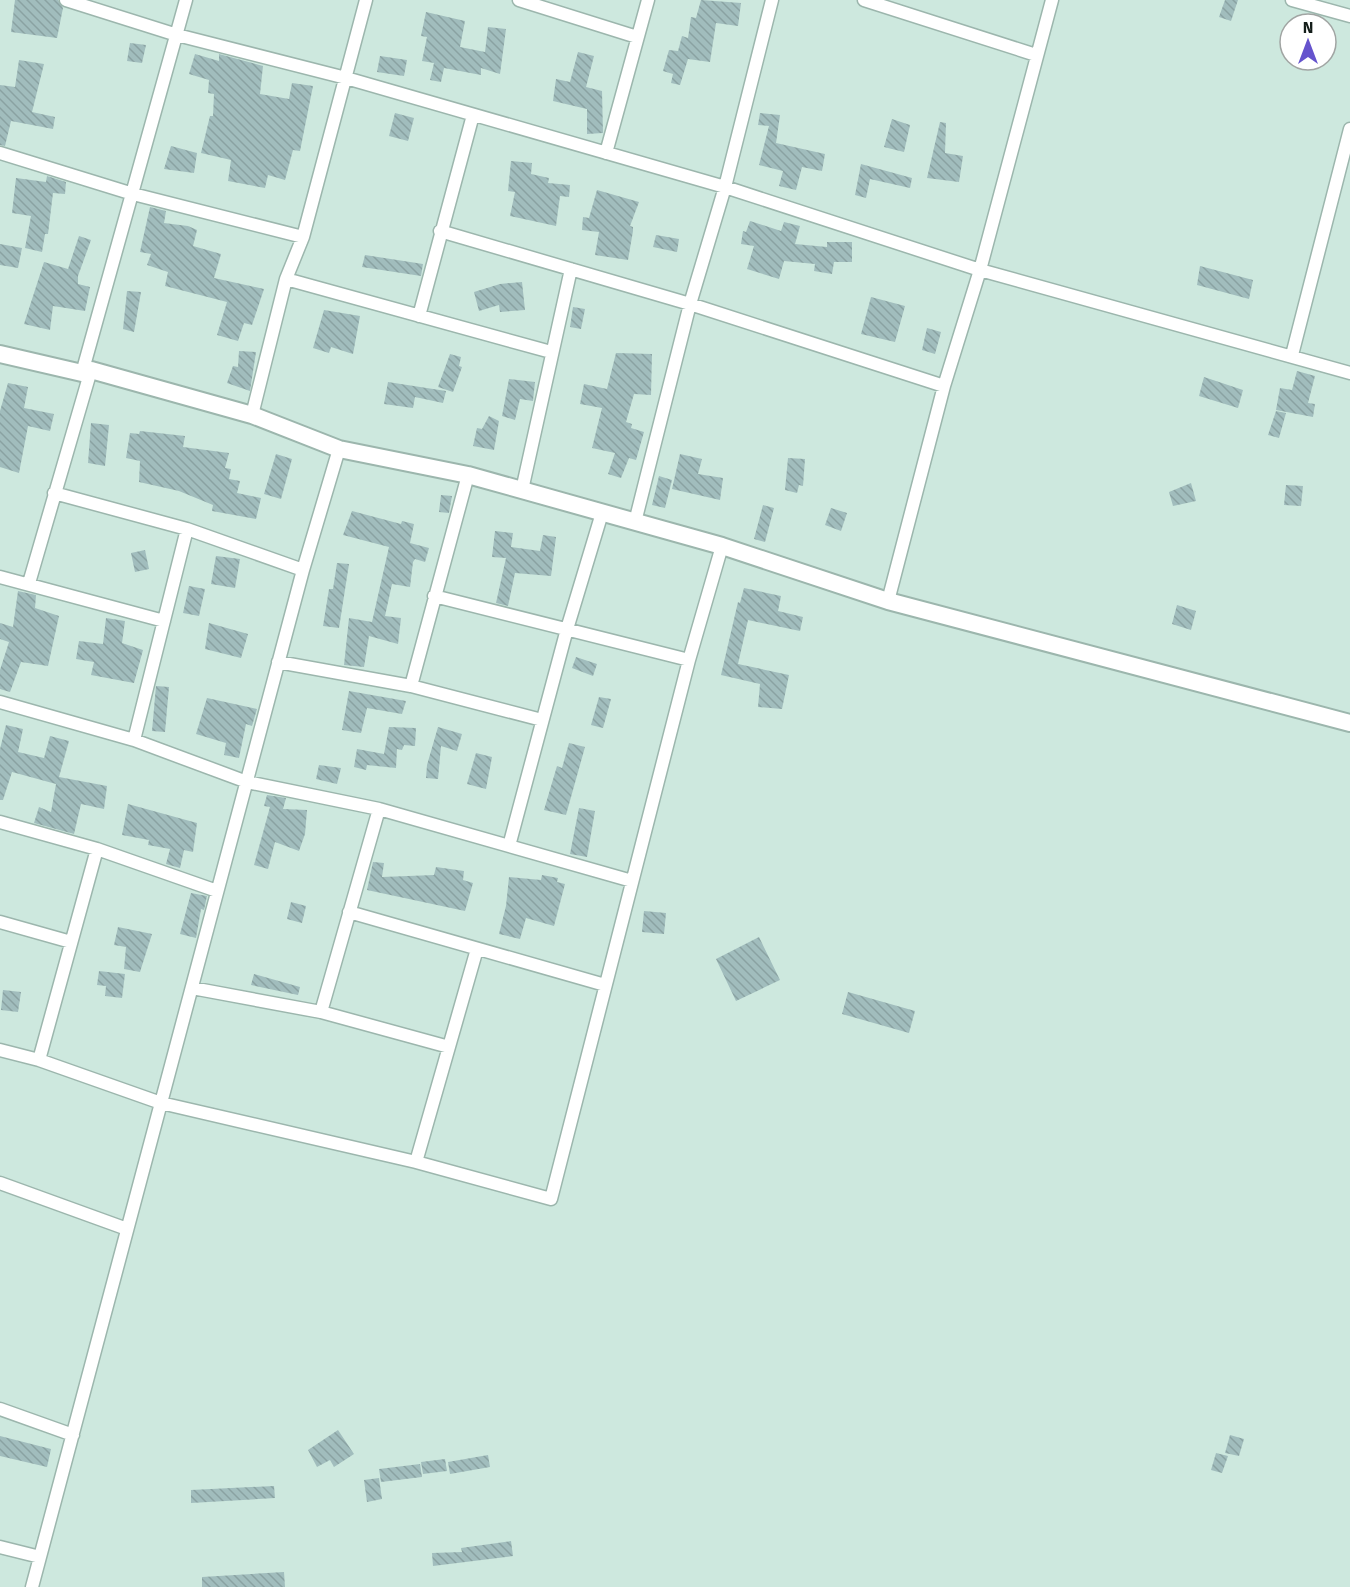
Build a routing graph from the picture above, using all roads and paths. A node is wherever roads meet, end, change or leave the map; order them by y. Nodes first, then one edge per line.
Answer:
1 (66, 0) edge
2 (186, 0) edge
3 (366, 0) edge
4 (519, 0) edge
5 (648, 0) edge
6 (772, 0) edge
7 (864, 0) edge
8 (1052, 0) edge
9 (1292, 0) edge
10 (1350, 16) edge
11 (177, 35) junction
12 (637, 37) junction
13 (1036, 55) junction
14 (346, 78) junction
15 (473, 115) junction
16 (1350, 129) edge
17 (0, 153) edge
18 (606, 153) junction
19 (725, 187) junction
20 (134, 194) junction
21 (440, 231) junction
22 (303, 237) junction
23 (571, 269) junction
24 (980, 270) junction
25 (286, 279) junction
26 (690, 303) junction
27 (418, 316) junction
28 (551, 352) junction
29 (0, 354) edge
30 (1292, 356) junction
31 (87, 372) junction
32 (1350, 373) edge
33 (944, 386) junction
34 (252, 415) junction
35 (339, 449) junction
36 (468, 475) junction
37 (522, 490) junction
38 (54, 493) junction
39 (602, 513) junction
40 (635, 522) junction
41 (187, 529) junction
42 (722, 546) junction
43 (303, 570) junction
44 (0, 577) edge
45 (29, 583) junction
46 (434, 596) junction
47 (888, 601) junction
48 (164, 621) junction
49 (567, 629) junction
50 (689, 660) junction
51 (279, 662) junction
52 (411, 686) junction
53 (0, 702) edge
54 (542, 720) junction
55 (1350, 723) edge
56 (134, 740) junction
57 (247, 782) junction
58 (379, 809) junction
59 (0, 822) edge
60 (509, 846) junction
61 (97, 849) junction
62 (632, 881) junction
63 (217, 891) junction
64 (349, 912) junction
65 (0, 922) edge
66 (71, 942) junction
67 (477, 949) junction
68 (605, 986) junction
69 (192, 988) junction
70 (321, 1012) junction
71 (449, 1047) junction
72 (0, 1050) edge
73 (39, 1060) junction
74 (161, 1103) junction
75 (416, 1162) junction
76 (0, 1184) edge
77 (128, 1229) junction
78 (0, 1409) edge
79 (73, 1435) junction
80 (0, 1547) edge
81 (40, 1557) junction
82 (32, 1587) edge

1 - 11 street
2 - 11 street
3 - 14 street
4 - 12 street
5 - 12 street
6 - 19 street
7 - 13 street
8 - 13 street
9 - 10 street
11 - 14 street
11 - 20 street
12 - 18 street
13 - 24 street
14 - 15 street
14 - 22 street
15 - 18 street
15 - 21 street
16 - 30 street
17 - 20 street
18 - 19 street
19 - 24 street
19 - 26 street
20 - 22 street
20 - 31 street
21 - 23 street
21 - 27 street
22 - 25 street
23 - 26 street
23 - 28 street
24 - 30 street
24 - 33 street
25 - 27 street
25 - 34 street
26 - 33 street
26 - 40 street
27 - 28 street
28 - 37 street
29 - 31 street
30 - 32 street
31 - 34 street
31 - 38 street
33 - 47 street
34 - 35 street
35 - 36 street
35 - 43 street
36 - 37 street
36 - 46 street
37 - 39 street
38 - 41 street
38 - 45 street
39 - 40 street
39 - 49 street
40 - 42 street
41 - 43 street
41 - 48 street
42 - 47 street
42 - 50 street
43 - 51 street
44 - 45 street
45 - 48 street
46 - 49 street
46 - 52 street
47 - 55 street
48 - 56 street
49 - 50 street
49 - 54 street
50 - 62 street
51 - 52 street
51 - 57 street
52 - 54 street
53 - 56 street
54 - 60 street
56 - 57 street
57 - 58 street
57 - 63 street
58 - 60 street
58 - 64 street
59 - 61 street
60 - 62 street
61 - 63 street
61 - 66 street
62 - 68 street
63 - 69 street
64 - 67 street
64 - 70 street
65 - 66 street
66 - 73 street
67 - 68 street
67 - 71 street
68 - 75 street
69 - 70 street
69 - 74 street
70 - 71 street
71 - 75 street
72 - 73 street
73 - 74 street
74 - 75 street
74 - 77 street
76 - 77 street
77 - 79 street
78 - 79 street
79 - 81 street
80 - 81 street
81 - 82 street

